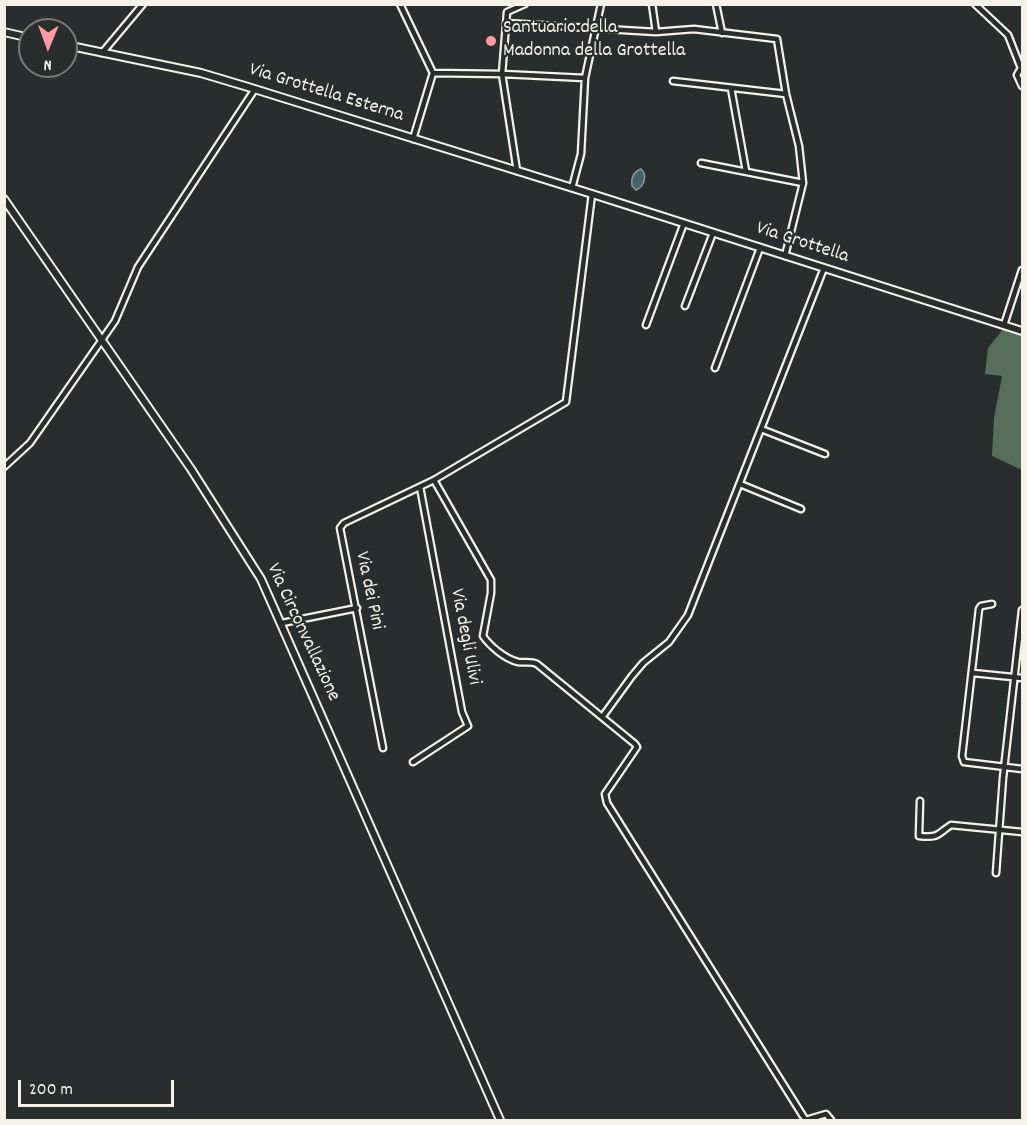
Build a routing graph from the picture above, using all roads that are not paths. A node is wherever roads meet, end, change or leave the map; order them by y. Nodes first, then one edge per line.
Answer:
1 (143, 4) edge
2 (400, 4) edge
3 (525, 4) edge
4 (601, 4) edge
5 (652, 4) edge
6 (716, 4) edge
7 (975, 4) edge
8 (506, 23) junction
9 (596, 30) junction
10 (656, 32) junction
11 (722, 33) junction
12 (78, 48) edge
13 (102, 53) junction
14 (433, 73) junction
15 (502, 74) junction
16 (585, 78) junction
17 (673, 81) dead end
18 (1023, 86) edge
19 (731, 88) junction
20 (255, 89) junction
21 (786, 94) junction
22 (413, 139) junction
23 (701, 163) dead end
24 (517, 171) junction
25 (746, 171) junction
26 (803, 183) junction
27 (572, 188) junction
28 (592, 194) junction
29 (4, 199) edge
30 (684, 223) junction
31 (713, 233) junction
32 (760, 248) junction
33 (785, 256) junction
34 (824, 268) junction
35 (1023, 270) edge
36 (685, 306) dead end
37 (646, 325) dead end
38 (1004, 325) junction
39 (1023, 331) edge
40 (102, 340) junction
41 (715, 368) dead end
42 (761, 429) junction
43 (825, 454) dead end
44 (4, 467) edge
45 (434, 480) junction
46 (740, 484) junction
47 (420, 487) junction
48 (801, 509) dead end
49 (992, 604) dead end
50 (357, 608) junction
51 (1023, 610) edge
52 (282, 623) junction
53 (973, 673) junction
54 (1015, 677) junction
55 (1023, 678) edge
56 (603, 717) junction
57 (383, 748) dead end
58 (413, 762) dead end
59 (1004, 767) junction
60 (1023, 769) edge
61 (920, 801) dead end
62 (999, 829) junction
63 (1023, 832) edge
64 (996, 873) dead end
65 (500, 1120) edge
66 (805, 1120) edge
67 (831, 1120) edge

1 - 13 street
2 - 14 street
3 - 8 street
4 - 9 street
5 - 10 street
6 - 11 street
7 - 18 street
8 - 9 street
8 - 15 street
9 - 10 street
9 - 16 street
10 - 11 street
11 - 21 street
12 - 13 main road, Via Grottella Esterna
13 - 20 main road, Via Grottella Esterna
14 - 15 street
14 - 22 street
15 - 16 street
15 - 24 street
16 - 27 street
17 - 19 street
19 - 21 street
19 - 25 street
20 - 22 main road, Via Grottella Esterna
20 - 40 street
21 - 26 street
22 - 24 main road, Via Grottella Esterna
23 - 25 street
24 - 27 main road, Via Grottella Esterna
25 - 26 street
26 - 33 street
27 - 28 main road, Via Grottella
28 - 30 main road, Via Grottella
28 - 45 street
29 - 40 main road, Via Circonvallazione
30 - 31 main road, Via Grottella
30 - 37 street
31 - 32 main road, Via Grottella
31 - 36 street
32 - 33 main road, Via Grottella
32 - 41 street
33 - 34 main road, Via Grottella
34 - 38 main road, Via Grottella
34 - 42 street
35 - 38 street
38 - 39 main road, Via Grottella
40 - 44 street
40 - 52 main road, Via Circonvallazione
42 - 43 street
42 - 46 street
45 - 47 street
45 - 56 street
46 - 48 street
46 - 56 street
47 - 50 street, Via dei Pini
47 - 58 street, Via degli Ulivi
49 - 53 street
50 - 52 street
50 - 57 street, Via dei Pini
51 - 54 street
52 - 65 main road, Via Circonvallazione
53 - 54 street
53 - 59 street
54 - 55 street
54 - 59 street
56 - 66 street
59 - 60 street
59 - 62 street
61 - 62 street
62 - 63 street
62 - 64 street
66 - 67 street

